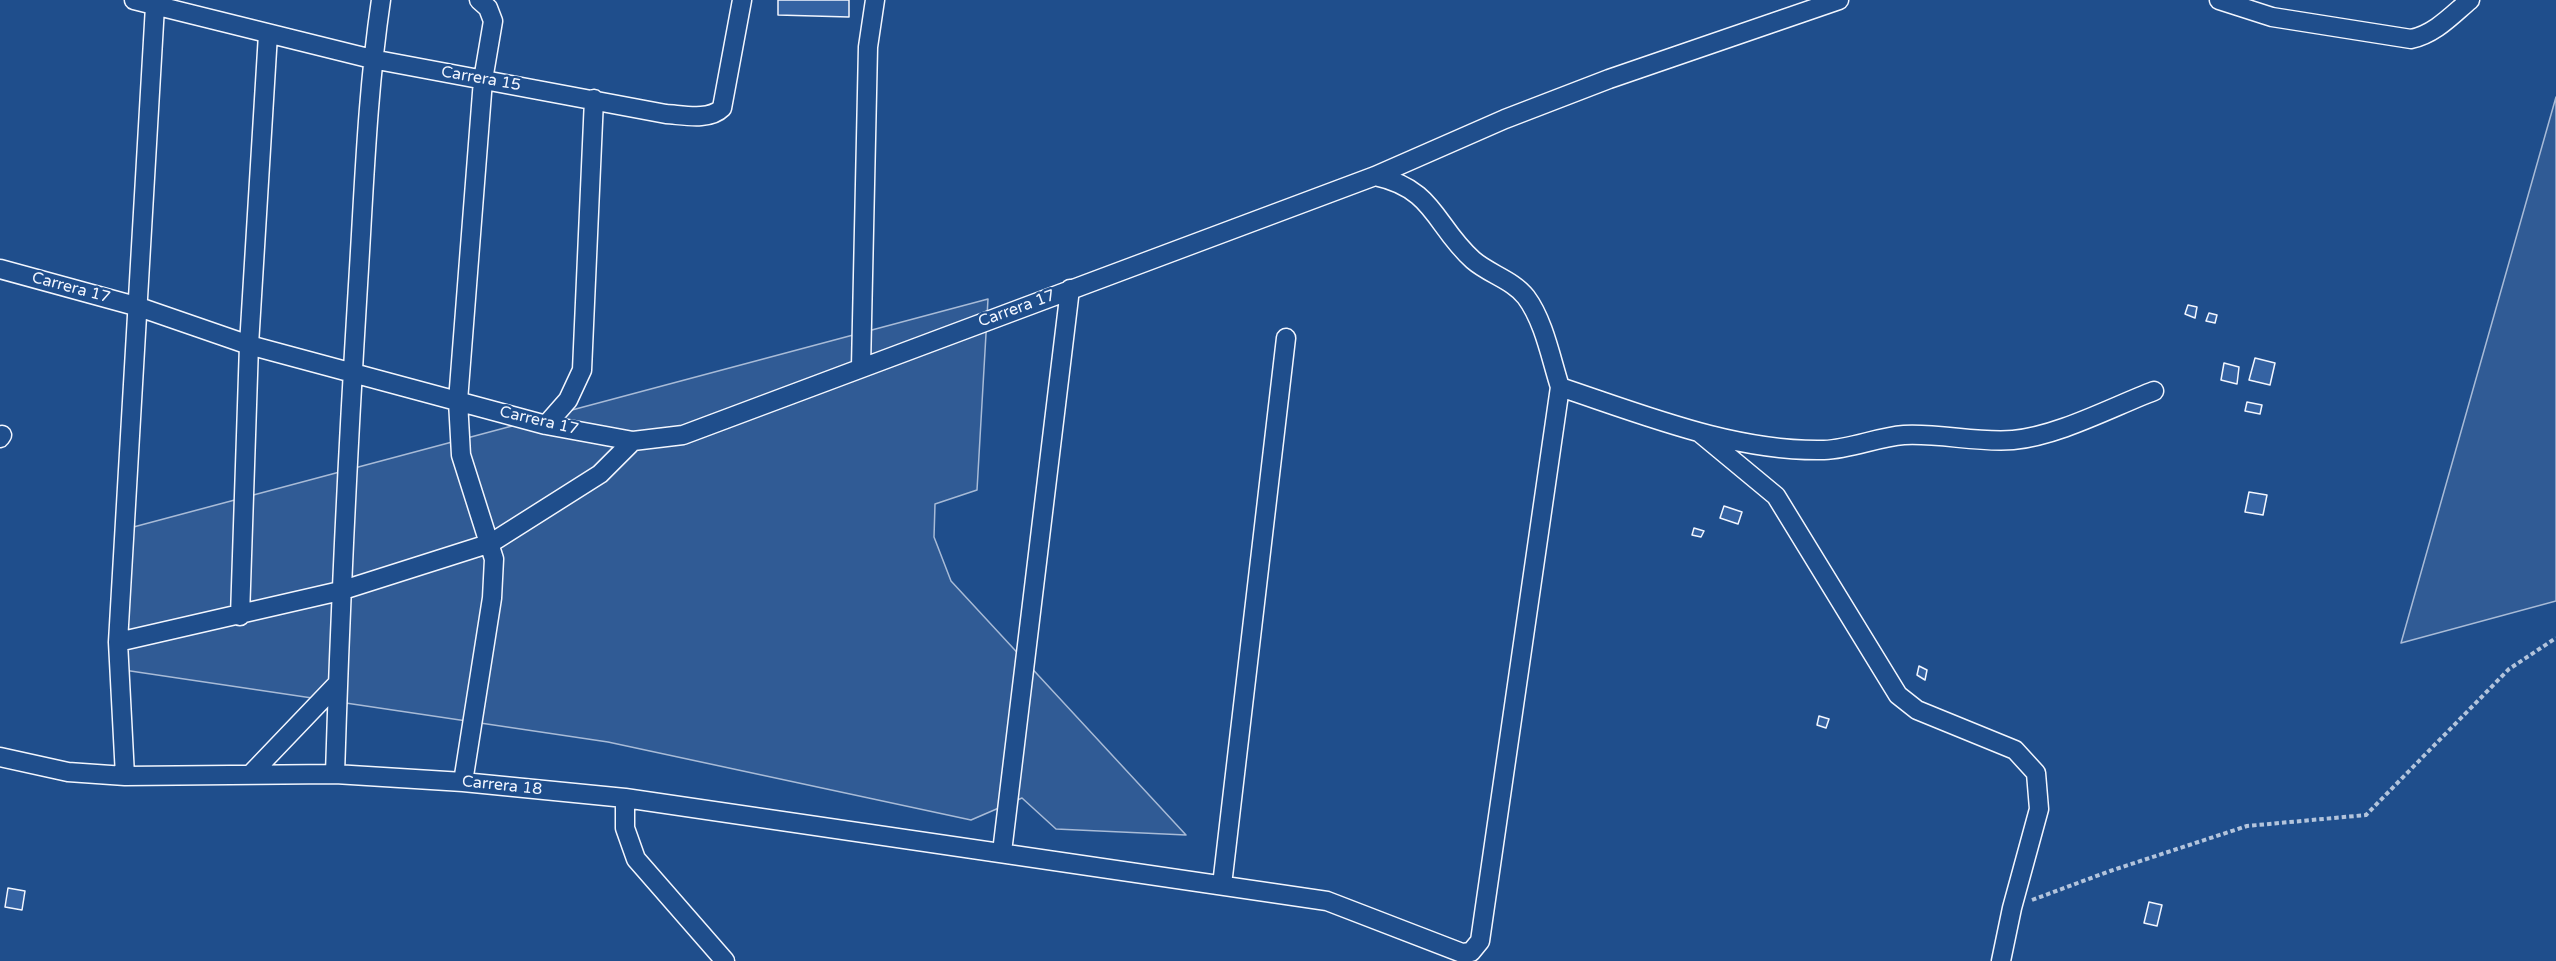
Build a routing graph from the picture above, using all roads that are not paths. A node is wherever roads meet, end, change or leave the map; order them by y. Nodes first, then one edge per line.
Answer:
1 (134, 0) edge
2 (381, 0) edge
3 (479, 0) edge
4 (742, 0) edge
5 (875, 0) edge
6 (1839, 0) edge
7 (2219, 0) edge
8 (2470, 0) edge
9 (155, 6) junction
10 (268, 34) junction
11 (372, 59) junction
12 (483, 80) junction
13 (594, 99) junction
14 (1375, 176) junction
15 (0, 269) edge
16 (1070, 290) junction
17 (139, 307) junction
18 (1286, 338) dead end
19 (249, 345) junction
20 (861, 367) junction
21 (353, 373) junction
22 (1560, 387) junction
23 (2154, 391) dead end
24 (458, 402) junction
25 (546, 425) junction
26 (1700, 433) junction
27 (633, 441) junction
28 (491, 543) junction
29 (340, 591) junction
30 (240, 616) junction
31 (118, 642) junction
32 (338, 683) junction
33 (0, 757) edge
34 (335, 774) junction
35 (250, 775) junction
36 (125, 776) junction
37 (463, 782) junction
38 (625, 798) junction
39 (1002, 852) junction
40 (1222, 885) junction
41 (1477, 956) edge
42 (725, 961) edge
43 (2001, 961) edge

1 - 9 street, Carrera 15
2 - 11 street
3 - 12 street
4 - 13 street, Carrera 15
5 - 20 street
6 - 14 street, Carrera 17
7 - 8 street
9 - 10 street, Carrera 15
9 - 17 street
10 - 11 street, Carrera 15
10 - 19 street
11 - 12 street, Carrera 15
11 - 21 street
12 - 13 street, Carrera 15
12 - 24 street
13 - 25 street
14 - 16 street, Carrera 17
14 - 22 street
15 - 17 street, Carrera 17
16 - 20 street, Carrera 17
16 - 39 street
17 - 19 street, Carrera 17
17 - 31 street
18 - 40 street
19 - 21 street, Carrera 17
19 - 30 street
20 - 27 street, Carrera 17
21 - 24 street, Carrera 17
21 - 29 street
22 - 26 street
22 - 41 street
23 - 26 street
24 - 25 street, Carrera 17
24 - 28 street
25 - 27 street, Carrera 17
26 - 43 street
27 - 28 street
28 - 29 street
28 - 37 street
29 - 30 street
29 - 32 street
30 - 31 street
31 - 36 street
32 - 34 street
32 - 35 street
33 - 36 street, Carrera 18
34 - 35 street, Carrera 18
34 - 37 street, Carrera 18
35 - 36 street, Carrera 18
37 - 38 street, Carrera 18
38 - 39 street, Carrera 18
38 - 42 street
39 - 40 street, Carrera 18
40 - 41 street, Carrera 18

